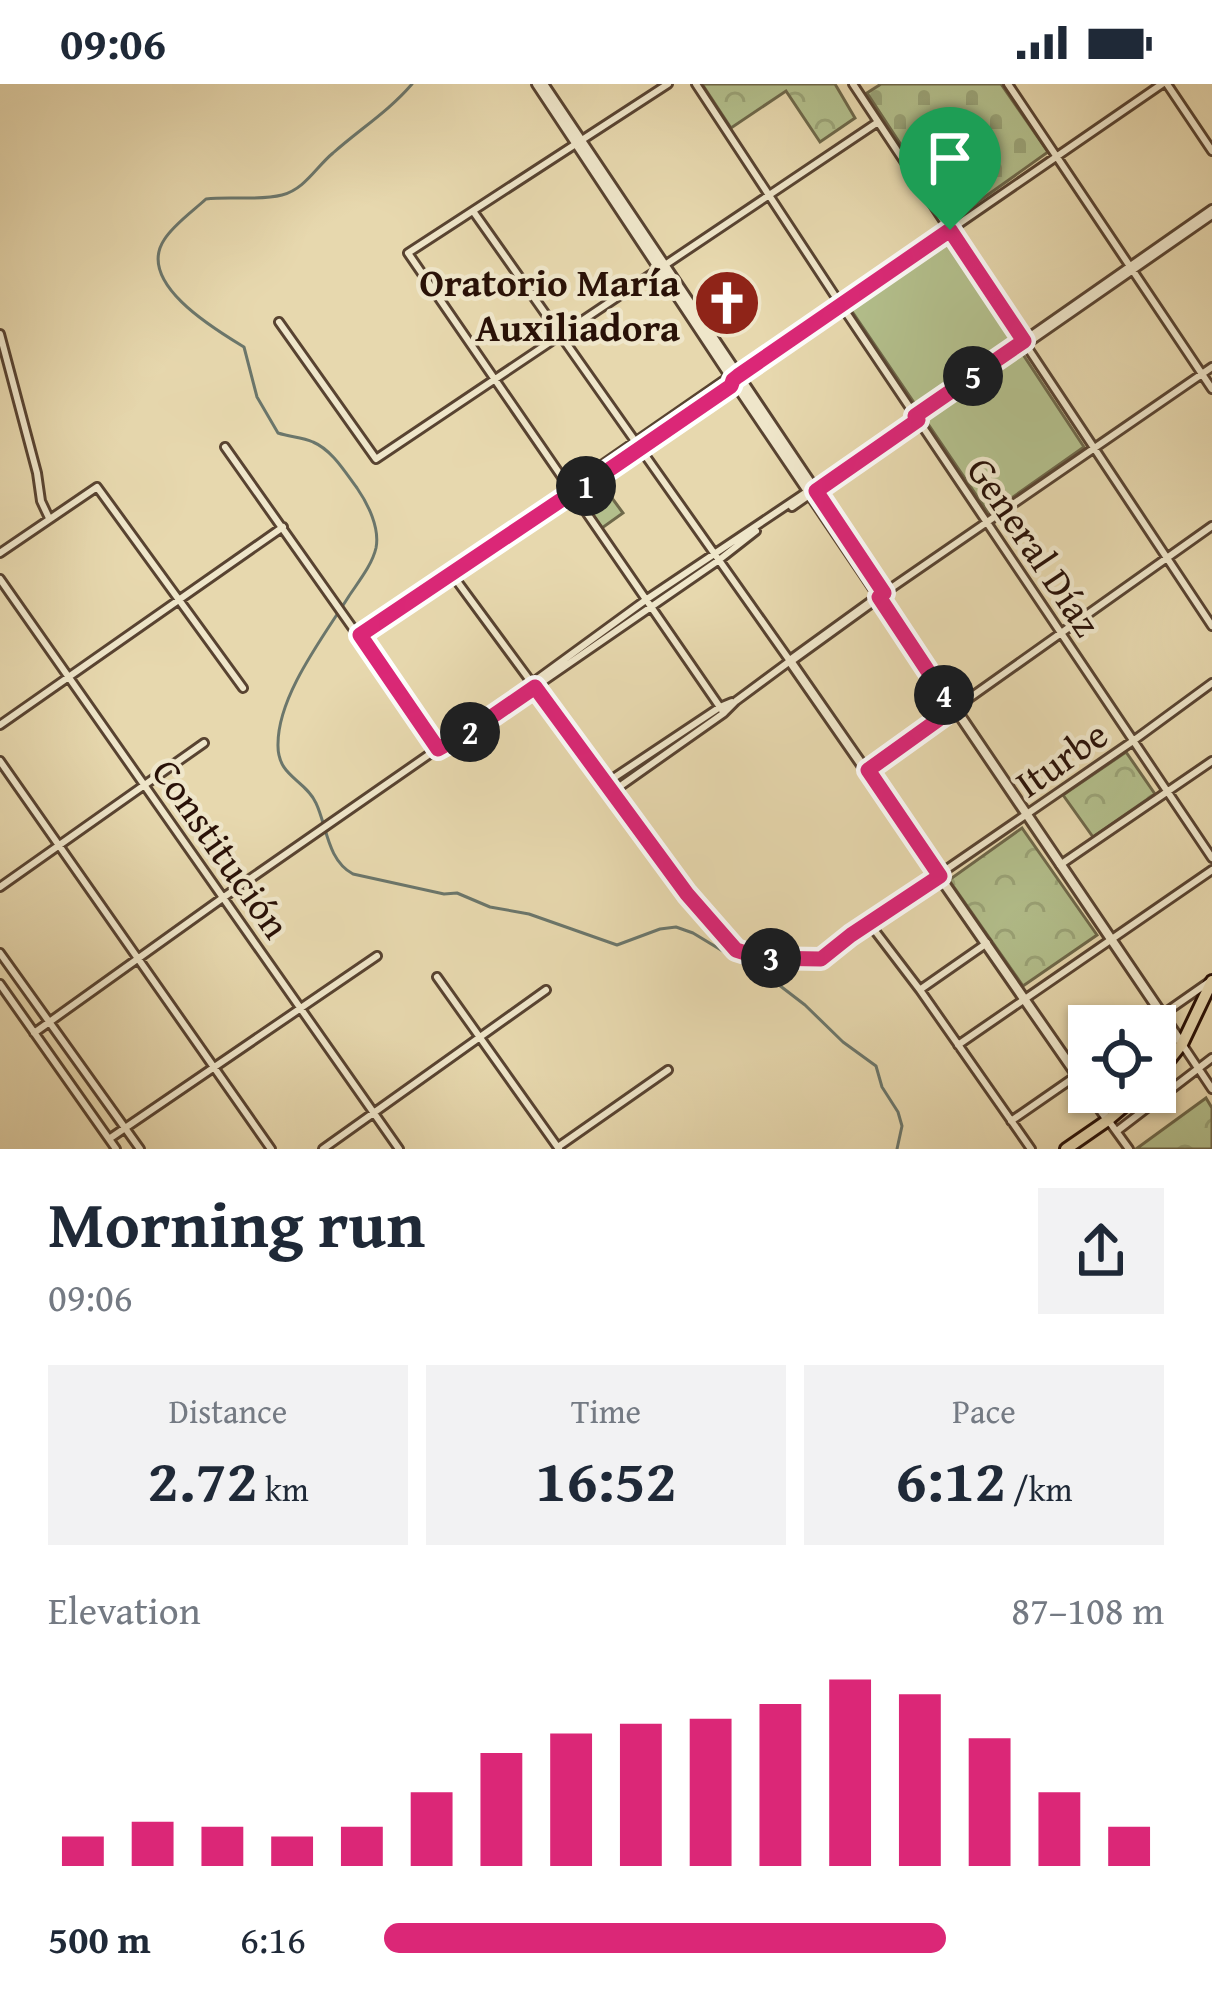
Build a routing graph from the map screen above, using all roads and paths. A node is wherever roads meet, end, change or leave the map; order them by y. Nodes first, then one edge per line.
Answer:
1 (540, 84) edge
2 (668, 84) edge
3 (696, 84) edge
4 (868, 84) edge
5 (1008, 84) edge
6 (1164, 84) edge
7 (855, 87) edge
8 (878, 122) junction
9 (579, 143) junction
10 (1212, 151) edge
11 (1056, 156) junction
12 (770, 195) junction
13 (473, 211) junction
14 (1212, 212) edge
15 (950, 230) junction
16 (663, 267) junction
17 (1131, 268) junction
18 (841, 305) junction
19 (279, 322) dead end
20 (0, 334) edge
21 (561, 334) junction
22 (1025, 343) junction
23 (3, 357) edge
24 (1212, 367) edge
25 (1202, 374) junction
26 (736, 378) junction
27 (495, 379) junction
28 (1212, 388) edge
29 (916, 418) junction
30 (638, 444) junction
31 (225, 446) dead end
32 (1095, 448) junction
33 (812, 491) junction
34 (573, 492) junction
35 (50, 518) junction
36 (986, 522) junction
37 (1212, 526) edge
38 (283, 527) junction
39 (0, 554) edge
40 (718, 557) junction
41 (1167, 557) junction
42 (451, 573) junction
43 (0, 579) edge
44 (881, 595) junction
45 (177, 600) junction
46 (649, 602) junction
47 (1212, 626) edge
48 (1062, 634) junction
49 (360, 635) junction
50 (790, 661) junction
51 (68, 677) junction
52 (1212, 683) edge
53 (533, 685) junction
54 (242, 688) dead end
55 (953, 709) junction
56 (722, 710) junction
57 (0, 725) edge
58 (1133, 741) junction
59 (205, 743) dead end
60 (438, 749) junction
61 (0, 761) edge
62 (1212, 761) edge
63 (868, 770) junction
64 (605, 783) junction
65 (145, 784) junction
66 (612, 792) junction
67 (1168, 792) junction
68 (1026, 815) junction
69 (59, 845) junction
70 (1212, 858) edge
71 (1060, 865) junction
72 (1212, 870) edge
73 (940, 876) junction
74 (0, 887) edge
75 (224, 897) junction
76 (869, 922) junction
77 (1110, 939) junction
78 (987, 943) junction
79 (0, 953) edge
80 (377, 956) dead end
81 (138, 958) junction
82 (437, 977) dead end
83 (1212, 980) edge
84 (0, 984) edge
85 (546, 989) dead end
86 (920, 990) junction
87 (1024, 997) junction
88 (1155, 1005) edge
89 (1176, 1005) edge
90 (301, 1008) junction
91 (49, 1022) junction
92 (34, 1033) junction
93 (1176, 1035) edge
94 (480, 1038) junction
95 (1182, 1044) junction
96 (958, 1045) junction
97 (1176, 1052) edge
98 (1212, 1058) edge
99 (1068, 1062) edge
100 (214, 1067) junction
101 (1198, 1068) junction
102 (668, 1070) dead end
103 (1068, 1081) edge
104 (1212, 1089) edge
105 (1103, 1113) edge
106 (1123, 1113) edge
107 (374, 1114) junction
108 (1011, 1120) junction
109 (124, 1126) junction
110 (1112, 1126) junction
111 (109, 1139) junction
112 (557, 1148) edge
113 (116, 1149) edge
114 (140, 1149) edge
115 (271, 1149) edge
116 (323, 1149) edge
117 (399, 1149) edge
118 (1031, 1149) edge
119 (1066, 1149) edge
120 (1129, 1149) edge

1 - 9 street
2 - 9 street
3 - 12 street, General Díaz
4 - 7 street
5 - 11 street
6 - 10 street
6 - 11 street
7 - 8 street
8 - 12 street
8 - 15 street
9 - 13 street
9 - 16 street
11 - 15 street
11 - 17 street
12 - 16 street
12 - 18 street, General Díaz
13 - 21 street
13 - 27 street
14 - 17 street
15 - 18 street
15 - 22 street
16 - 21 street
16 - 26 street
17 - 22 street
17 - 25 street
18 - 26 street
18 - 29 street, General Díaz
19 - 27 street
20 - 23 street
21 - 27 street
21 - 30 street
22 - 29 street
22 - 32 street
23 - 35 street
24 - 25 street
25 - 28 street
25 - 32 street
26 - 30 street
26 - 33 street
27 - 34 street
29 - 33 street
29 - 36 street, General Díaz
30 - 34 street
30 - 40 street
31 - 38 street
32 - 36 street
32 - 41 street
33 - 40 street
33 - 44 street
34 - 42 street
34 - 46 street
35 - 39 street
35 - 45 street
36 - 44 street
36 - 48 street, General Díaz
37 - 41 street
38 - 45 street
38 - 49 street
40 - 46 street
40 - 50 street
41 - 47 street
41 - 48 street
42 - 49 street
42 - 53 street, Iturbe
43 - 51 street, Constitución
44 - 50 street
44 - 55 street
45 - 51 street
45 - 54 street
46 - 53 street
46 - 56 street
48 - 55 street
48 - 58 street, General Díaz
49 - 60 street
50 - 56 street
50 - 63 street
51 - 57 street
51 - 65 street, Constitución
52 - 58 street, Iturbe
53 - 60 street
53 - 64 street, Iturbe
55 - 63 street
55 - 68 street
56 - 64 street
56 - 66 street
58 - 67 street, General Díaz
58 - 68 street, Iturbe
59 - 65 street
60 - 75 street
61 - 69 street
62 - 67 street
63 - 73 street
64 - 66 street, Iturbe
65 - 69 street
65 - 75 street, Constitución
66 - 76 street, Iturbe
67 - 70 street, General Díaz
67 - 71 street
68 - 71 street
68 - 73 street, Iturbe
69 - 74 street
69 - 81 street
71 - 77 street
72 - 77 street
73 - 76 street, Iturbe
73 - 78 street
75 - 81 street
75 - 90 street, Constitución
76 - 86 street
77 - 87 street
77 - 88 street
78 - 86 street
78 - 87 street
79 - 91 street
80 - 90 street
81 - 91 street
81 - 100 street
82 - 94 street
83 - 89 street
83 - 95 main road
84 - 92 street
85 - 94 street
86 - 96 street
87 - 96 street
87 - 99 street
90 - 100 street
90 - 107 street, Constitución
91 - 92 street
91 - 109 street
92 - 111 street
93 - 95 street
94 - 107 street
94 - 112 street
95 - 97 main road
95 - 101 street
96 - 108 street
98 - 101 street
100 - 109 street
100 - 115 street
101 - 104 street
101 - 110 street
102 - 112 street
103 - 108 street
105 - 110 street
106 - 110 main road
107 - 116 street
107 - 117 street, Constitución
108 - 118 street
109 - 111 street
109 - 114 street
110 - 119 main road
110 - 120 street
111 - 113 street

